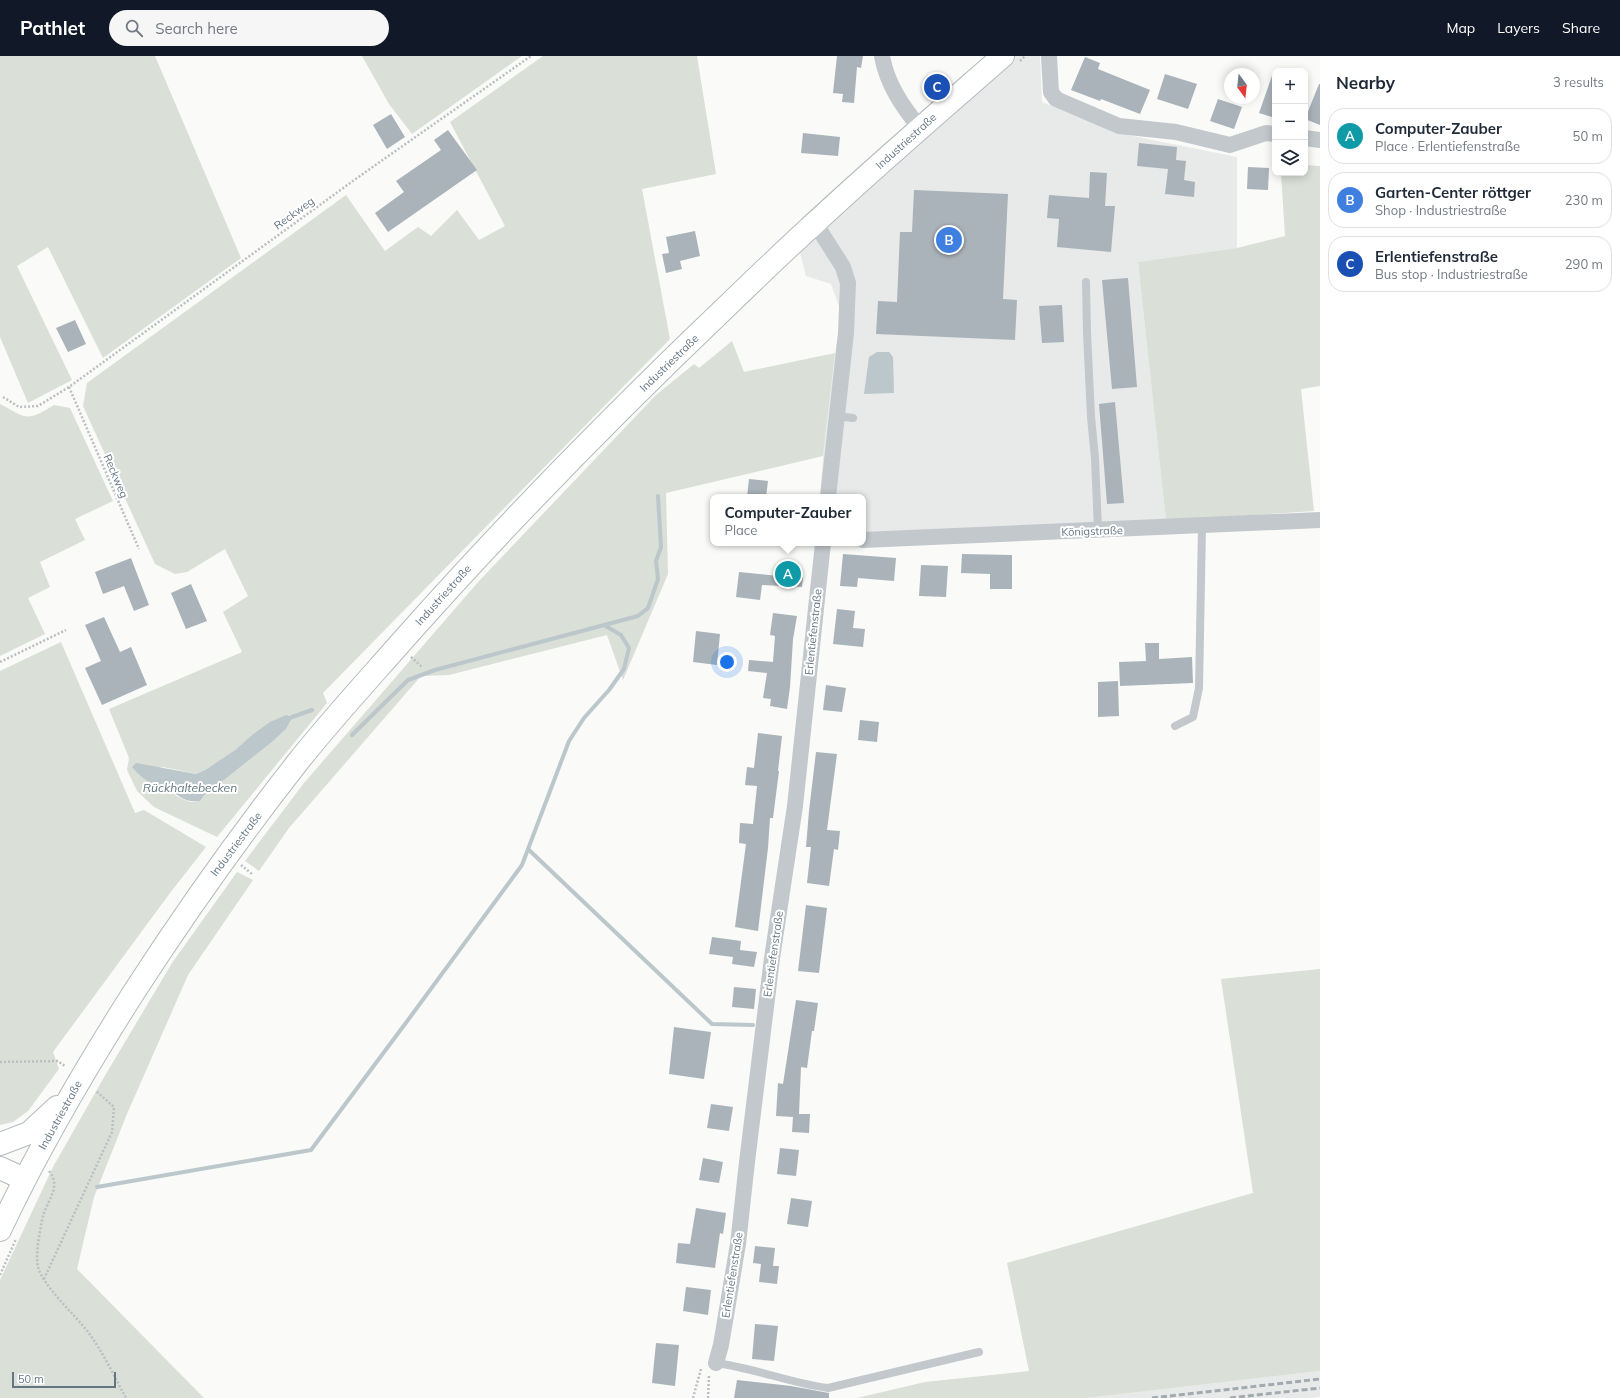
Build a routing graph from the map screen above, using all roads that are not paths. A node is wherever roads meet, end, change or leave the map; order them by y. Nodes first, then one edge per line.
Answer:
1 (882, 56) edge
2 (1003, 56) edge
3 (1049, 56) edge
4 (920, 128) junction
5 (1272, 134) edge
6 (1308, 138) edge
7 (1320, 140) edge
8 (815, 223) junction
9 (1086, 282) dead end
10 (836, 416) junction
11 (854, 418) dead end
12 (828, 494) edge
13 (1320, 520) edge
14 (1202, 526) junction
15 (1098, 530) junction
16 (866, 540) edge
17 (823, 546) edge
18 (1175, 726) dead end
19 (80, 1095) junction
20 (0, 1144) edge
21 (0, 1168) edge
22 (24, 1179) junction
23 (0, 1230) edge
24 (979, 1352) dead end
25 (710, 1368) joint

1 - 4 street
2 - 4 street, Industriestraße
3 - 5 street
4 - 8 street, Industriestraße
6 - 7 street
8 - 10 street
8 - 19 street, Industriestraße
9 - 15 lane
10 - 11 lane
10 - 12 street
13 - 14 street, Königstraße
14 - 15 street, Königstraße
14 - 18 lane
15 - 16 street, Königstraße
17 - 25 street, Erlentiefenstraße
19 - 20 street
19 - 22 street, Industriestraße
21 - 22 street
22 - 23 street, Industriestraße
24 - 25 lane

